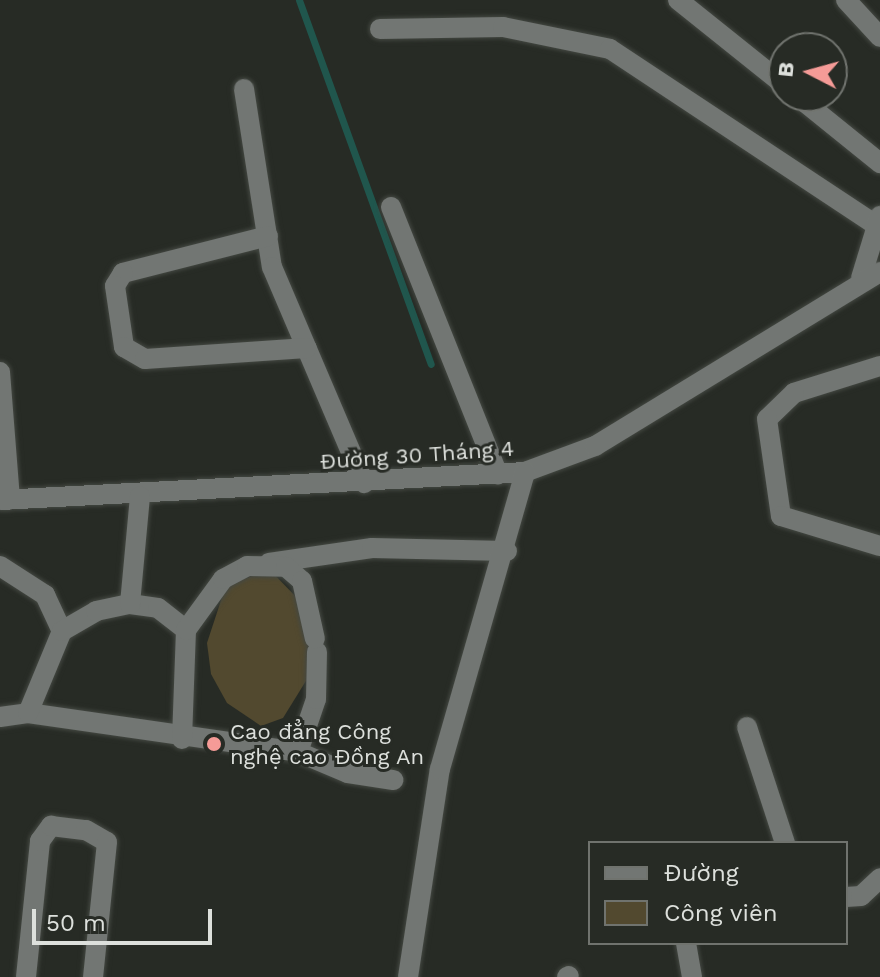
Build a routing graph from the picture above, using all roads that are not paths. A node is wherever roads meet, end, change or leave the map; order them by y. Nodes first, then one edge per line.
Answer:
1 (678, 0) edge
2 (846, 0) edge
3 (380, 29) dead end
4 (880, 37) edge
5 (768, 72) edge
6 (244, 89) dead end
7 (817, 112) edge
8 (880, 163) edge
9 (391, 207) dead end
10 (878, 221) edge
11 (268, 236) junction
12 (871, 275) edge
13 (307, 348) junction
14 (880, 366) edge
15 (0, 372) edge
16 (525, 472) junction
17 (498, 474) junction
18 (364, 483) junction
19 (140, 496) junction
20 (5, 500) edge
21 (880, 546) edge
22 (507, 551) junction
23 (267, 564) junction
24 (0, 566) edge
25 (130, 604) junction
26 (186, 630) junction
27 (62, 631) junction
28 (28, 713) junction
29 (0, 717) edge
30 (747, 727) dead end
31 (182, 739) junction
32 (298, 752) junction
33 (393, 780) dead end
34 (784, 841) edge
35 (880, 878) edge
36 (848, 897) edge
37 (686, 945) edge
38 (26, 977) edge
39 (93, 977) edge
40 (408, 977) edge
41 (692, 977) edge

1 - 5 street
2 - 4 street
3 - 10 street
6 - 11 street
7 - 8 street
9 - 17 street
10 - 12 street
11 - 13 street
11 - 13 street
12 - 16 street, Đường 30 Tháng 4
13 - 18 street
14 - 21 street
15 - 20 street
16 - 17 street, Đường 30 Tháng 4
16 - 22 street
17 - 18 street, Đường 30 Tháng 4
18 - 19 street, Đường 30 Tháng 4
19 - 20 street, Đường 30 Tháng 4
19 - 25 street
22 - 23 street
22 - 40 street
23 - 26 street
23 - 32 street
24 - 27 street
25 - 26 street
25 - 27 street
26 - 31 street
27 - 28 street
28 - 29 street
28 - 31 street
30 - 34 street
31 - 32 street
32 - 33 street
35 - 36 street
37 - 41 street
38 - 39 street

